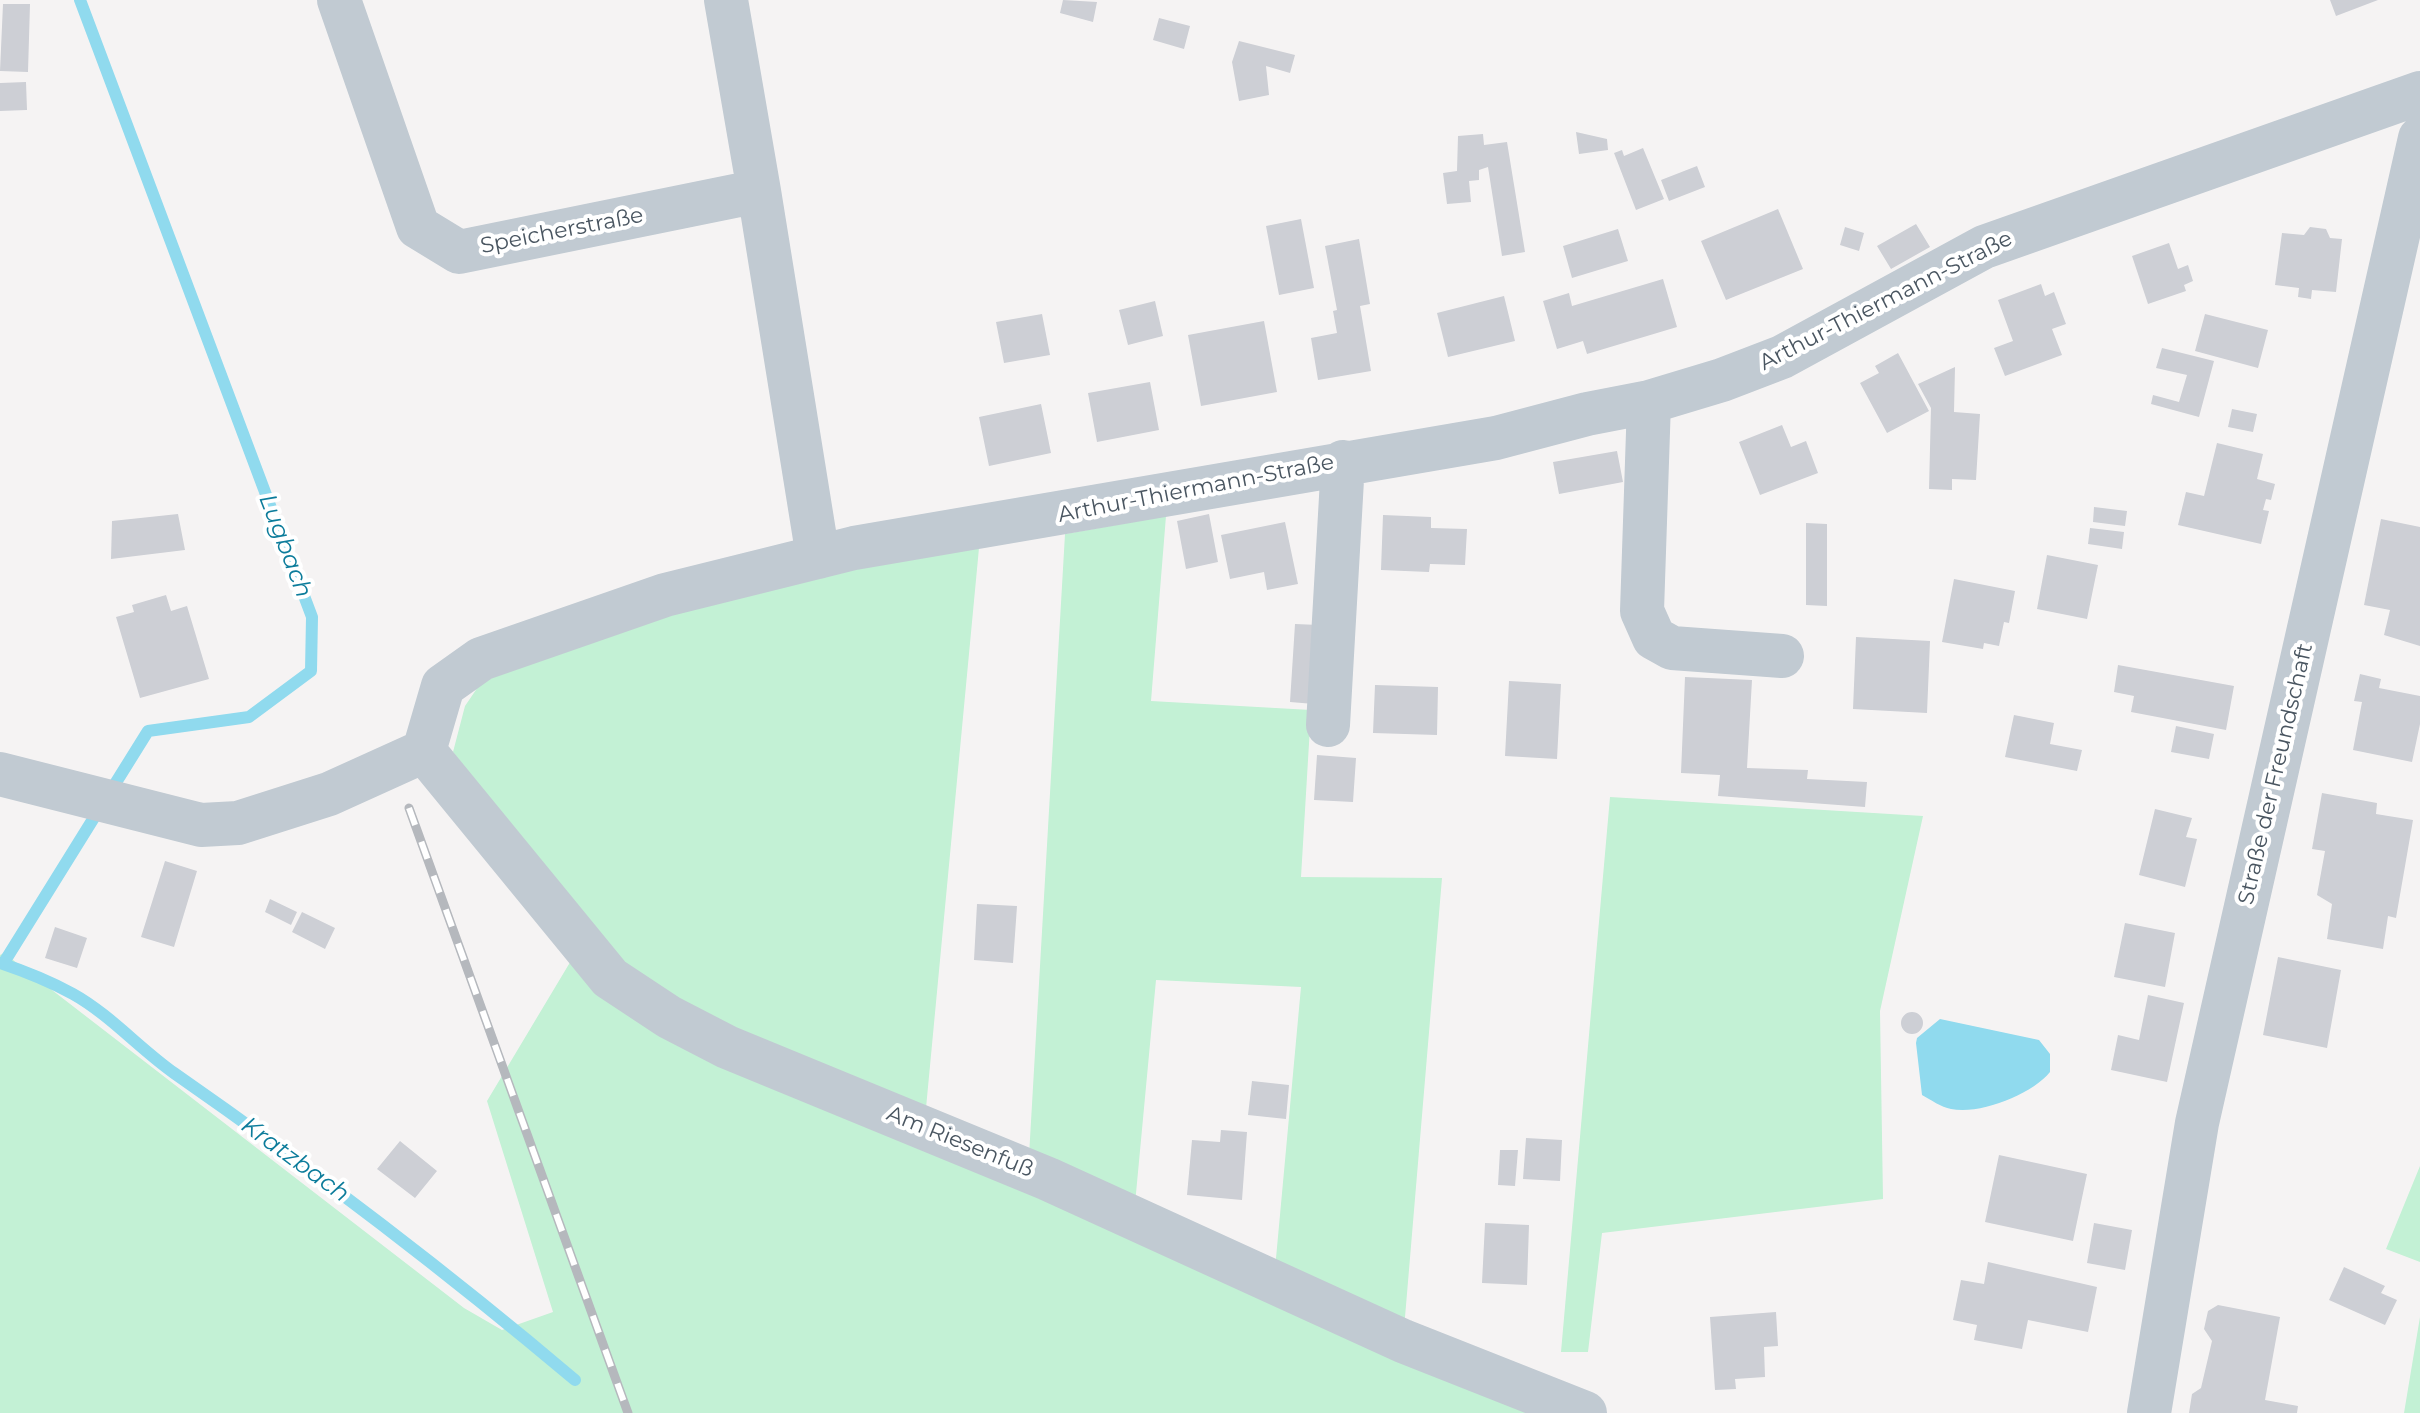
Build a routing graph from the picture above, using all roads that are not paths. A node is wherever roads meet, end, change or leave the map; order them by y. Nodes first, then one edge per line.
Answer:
1 (339, 0) edge
2 (726, 0) edge
3 (2420, 93) edge
4 (2420, 138) edge
5 (759, 191) junction
6 (1649, 402) junction
7 (1343, 462) junction
8 (818, 557) junction
9 (1782, 656) dead end
10 (1328, 725) dead end
11 (424, 751) junction
12 (0, 774) edge
13 (1585, 1413) edge
14 (2149, 1413) edge

1 - 5 street, Speicherstraße
2 - 5 street
3 - 6 street, Arthur-Thiermann-Straße
4 - 14 street, Straße der Freundschaft
5 - 8 street
6 - 7 street, Arthur-Thiermann-Straße
6 - 9 street
7 - 8 street, Arthur-Thiermann-Straße
7 - 10 street
8 - 11 street, Arthur-Thiermann-Straße
11 - 12 street
11 - 13 street, Am Riesenfuß

